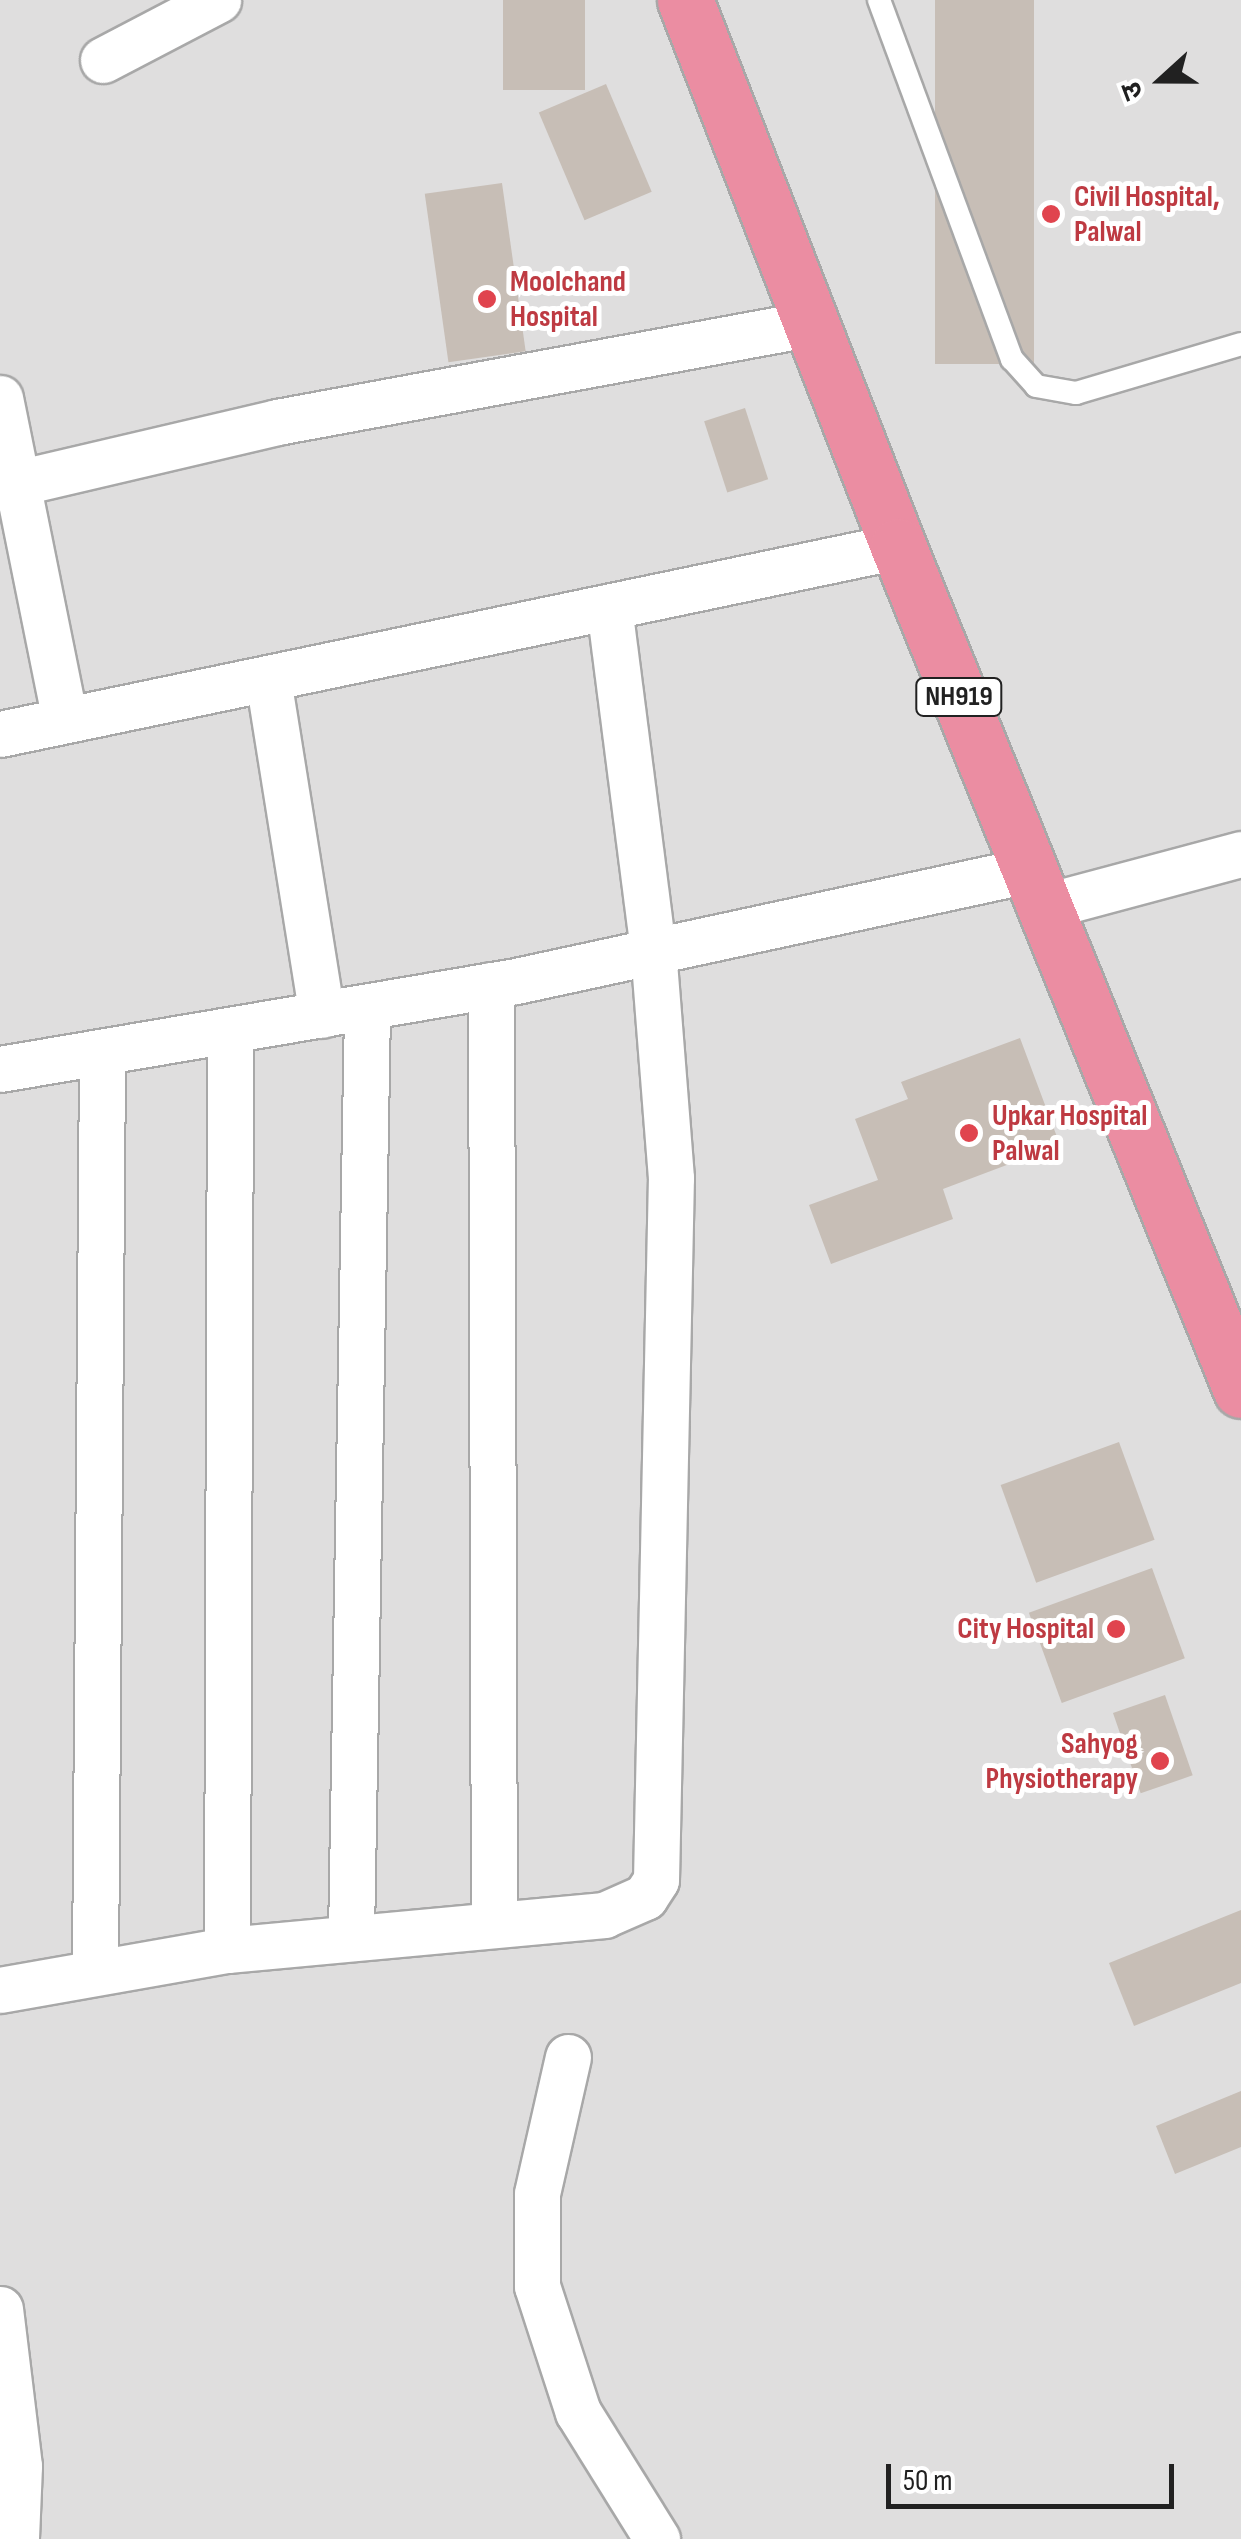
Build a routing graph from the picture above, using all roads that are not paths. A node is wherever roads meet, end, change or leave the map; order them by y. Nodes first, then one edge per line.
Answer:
1 (218, 0) edge
2 (685, 0) edge
3 (880, 0) edge
4 (103, 60) dead end
5 (813, 324) junction
6 (1241, 344) edge
7 (0, 398) edge
8 (9, 485) edge
9 (898, 546) junction
10 (609, 607) junction
11 (268, 678) junction
12 (65, 720) junction
13 (0, 734) edge
14 (1241, 854) edge
15 (1036, 888) junction
16 (653, 950) junction
17 (491, 986) junction
18 (367, 1007) junction
19 (322, 1015) junction
20 (230, 1030) junction
21 (102, 1052) junction
22 (0, 1069) edge
23 (1241, 1390) edge
24 (494, 1924) junction
25 (351, 1936) junction
26 (227, 1950) junction
27 (96, 1971) junction
28 (0, 1990) edge
29 (568, 2057) dead end
30 (0, 2309) edge
31 (16, 2539) edge
32 (657, 2539) edge

1 - 4 street
2 - 5 highway, NH919
3 - 6 lane
5 - 8 street
5 - 9 highway, NH919
7 - 8 street
8 - 12 street
9 - 10 street
9 - 15 highway, NH919
10 - 11 street
10 - 16 street
11 - 12 street
11 - 19 street
12 - 13 street
14 - 15 street
15 - 16 street
15 - 23 highway, NH919
16 - 17 street
16 - 24 street
17 - 18 street
17 - 24 street
18 - 19 street
18 - 25 street
19 - 20 street
20 - 21 street
20 - 26 street
21 - 22 street
21 - 27 street
24 - 25 street
25 - 26 street
26 - 27 street
27 - 28 street
29 - 32 street
30 - 31 street

